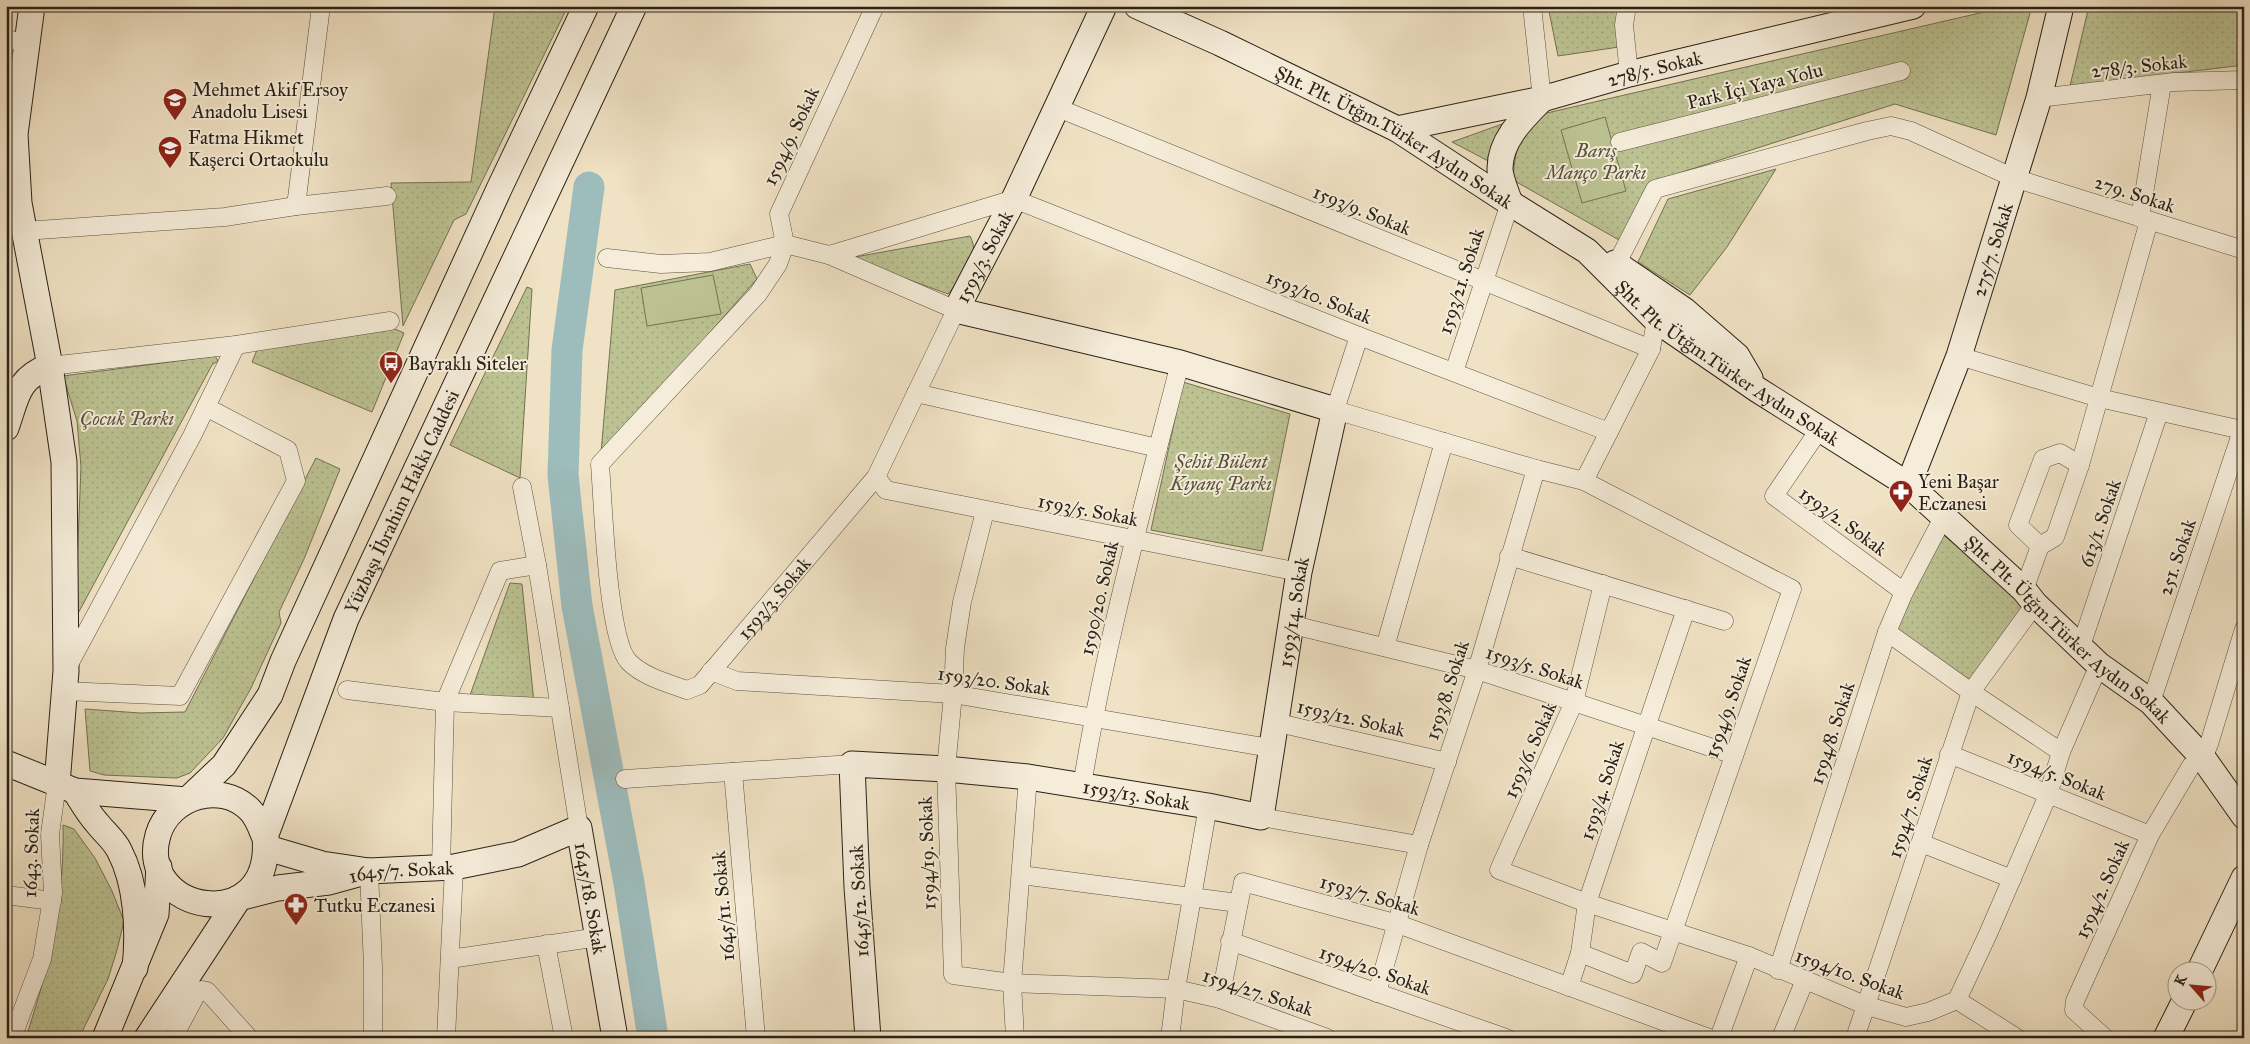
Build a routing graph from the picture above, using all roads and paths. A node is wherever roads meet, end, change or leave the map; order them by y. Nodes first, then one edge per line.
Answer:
1 (32, 6) edge
2 (321, 6) edge
3 (586, 6) edge
4 (634, 6) edge
5 (875, 6) edge
6 (1104, 6) edge
7 (1137, 6) edge
8 (1532, 6) edge
9 (1627, 6) edge
10 (1913, 6) edge
11 (2061, 6) edge
12 (17, 41) edge
13 (1901, 71) dead end
14 (1629, 74) junction
15 (2244, 80) edge
16 (2162, 84) junction
17 (2039, 98) junction
18 (1542, 99) junction
19 (1058, 108) junction
20 (1397, 129) junction
21 (11, 133) edge
22 (1620, 142) dead end
23 (2014, 178) junction
24 (387, 196) dead end
25 (1014, 199) junction
26 (1510, 203) junction
27 (12, 205) edge
28 (296, 206) junction
29 (2144, 220) junction
30 (24, 231) junction
31 (785, 244) junction
32 (2244, 250) edge
33 (1587, 251) junction
34 (829, 255) junction
35 (607, 258) dead end
36 (1617, 264) junction
37 (1482, 282) junction
38 (956, 310) junction
39 (1656, 320) junction
40 (390, 321) dead end
41 (1359, 336) junction
42 (236, 345) junction
43 (1651, 349) junction
44 (1959, 356) junction
45 (1180, 363) junction
46 (50, 366) junction
47 (1454, 372) junction
48 (1758, 390) junction
49 (916, 394) junction
50 (2099, 398) junction
51 (206, 407) junction
52 (1335, 410) junction
53 (2159, 412) junction
54 (6, 428) edge
55 (2243, 428) edge
56 (1819, 430) junction
57 (1609, 432) junction
58 (1444, 442) junction
59 (1158, 448) junction
60 (2080, 465) junction
61 (1536, 469) junction
62 (876, 477) junction
63 (1584, 480) junction
64 (1908, 486) junction
65 (522, 487) dead end
66 (985, 510) junction
67 (1944, 516) junction
68 (1134, 540) junction
69 (2040, 546) junction
70 (1509, 556) junction
71 (537, 564) junction
72 (1299, 572) junction
73 (1603, 584) junction
74 (1904, 592) junction
75 (2030, 597) junction
76 (1686, 609) junction
77 (1724, 621) dead end
78 (1289, 624) junction
79 (2244, 629) edge
80 (1887, 632) junction
81 (2081, 646) junction
82 (1385, 647) junction
83 (2099, 665) junction
84 (1477, 670) junction
85 (711, 671) junction
86 (65, 681) junction
87 (347, 690) dead end
88 (1971, 692) junction
89 (953, 694) junction
90 (445, 702) junction
91 (1574, 702) junction
92 (2151, 702) junction
93 (560, 708) junction
94 (1093, 717) junction
95 (1274, 722) junction
96 (1646, 726) junction
97 (1270, 748) junction
98 (2061, 752) junction
99 (1950, 754) junction
100 (1734, 755) junction
101 (2203, 758) junction
102 (1447, 762) junction
103 (6, 763) edge
104 (852, 764) junction
105 (946, 769) junction
106 (733, 772) junction
107 (1028, 777) junction
108 (625, 778) dead end
109 (1082, 786) junction
110 (66, 788) junction
111 (2048, 795) junction
112 (187, 800) junction
113 (1208, 806) junction
114 (2244, 816) edge
115 (1261, 817) junction
116 (579, 828) junction
117 (2150, 835) junction
118 (265, 837) junction
119 (1921, 843) junction
120 (1419, 845) junction
121 (448, 867) junction
122 (159, 868) junction
123 (1500, 870) joint
124 (369, 871) junction
125 (1020, 875) junction
126 (2244, 878) edge
127 (2012, 879) junction
128 (6, 895) edge
129 (1192, 896) junction
130 (239, 898) junction
131 (52, 901) junction
132 (1238, 903) junction
133 (1587, 903) junction
134 (1398, 924) junction
135 (1673, 930) junction
136 (599, 937) junction
137 (1230, 941) junction
138 (546, 944) junction
139 (1580, 953) junction
140 (1749, 956) junction
141 (450, 959) junction
142 (2203, 962) edge
143 (135, 968) junction
144 (1778, 970) junction
145 (1805, 980) junction
146 (1012, 983) junction
147 (1569, 986) junction
148 (1176, 989) junction
149 (1377, 993) junction
150 (1220, 999) junction
151 (1957, 1000) junction
152 (1867, 1006) junction
153 (2179, 1012) edge
154 (11, 1032) edge
155 (105, 1038) edge
156 (147, 1038) edge
157 (173, 1038) edge
158 (249, 1038) edge
159 (373, 1038) edge
160 (446, 1038) edge
161 (564, 1038) edge
162 (615, 1038) edge
163 (756, 1038) edge
164 (868, 1038) edge
165 (1015, 1038) edge
166 (1170, 1038) edge
167 (1327, 1038) edge
168 (1506, 1038) edge
169 (1709, 1038) edge
170 (1719, 1038) edge
171 (1781, 1038) edge
172 (1855, 1038) edge
173 (2017, 1038) edge
174 (2105, 1038) edge
175 (2166, 1038) edge

1 - 12 street
2 - 28 street
3 - 112 street
4 - 118 street, Yüzbaşı İbrahim Hakkı Caddesi
5 - 31 street, 1594/9. Sokak
6 - 19 street, 1593/3. Sokak
7 - 20 street, Şht. Plt. Ütğm.Türker Aydın Sokak
8 - 18 street
9 - 14 street
10 - 14 street, 278/5. Sokak
11 - 17 street, 275/7. Sokak
12 - 21 street
13 - 22 street, Park İçi Yaya Yolu
14 - 18 street, 278/5. Sokak
15 - 16 street, 278/3. Sokak
16 - 17 street, 278/3. Sokak
16 - 29 street
17 - 23 street, 275/7. Sokak
18 - 20 street, 278/5. Sokak
18 - 26 street
19 - 25 street, 1593/3. Sokak
19 - 37 street, 1593/9. Sokak
20 - 26 street, Şht. Plt. Ütğm.Türker Aydın Sokak
21 - 27 street
23 - 29 street, 279. Sokak
23 - 36 street, 279. Sokak
23 - 44 street, 275/7. Sokak
24 - 28 street
25 - 34 street
25 - 38 street, 1593/3. Sokak
25 - 41 street, 1593/10. Sokak
26 - 33 street, Şht. Plt. Ütğm.Türker Aydın Sokak
26 - 37 street, 1593/21. Sokak
27 - 30 street
28 - 30 street
29 - 32 street, 279. Sokak
29 - 50 street
30 - 46 street
31 - 34 street
31 - 35 street
31 - 85 street, 1593/3. Sokak
33 - 36 street
33 - 39 street, Şht. Plt. Ütğm.Türker Aydın Sokak
34 - 38 street
36 - 48 street
37 - 43 street, 1593/9. Sokak
37 - 47 street, 1593/21. Sokak
38 - 45 street
38 - 49 street, 1593/3. Sokak
39 - 43 street
39 - 48 street, Şht. Plt. Ütğm.Türker Aydın Sokak
40 - 42 street
41 - 47 street, 1593/10. Sokak
41 - 52 street
42 - 46 street
42 - 51 street
43 - 57 street
44 - 50 street
44 - 64 street, 275/7. Sokak
45 - 52 street
45 - 59 street, 1590/20. Sokak
46 - 54 street
46 - 86 street
47 - 57 street, 1593/10. Sokak
48 - 56 street, Şht. Plt. Ütğm.Türker Aydın Sokak
49 - 59 street
49 - 62 street, 1593/3. Sokak
50 - 53 street
50 - 60 street
51 - 86 street
51 - 86 street
52 - 58 street
52 - 72 street, 1593/14. Sokak
53 - 55 street
53 - 81 street, 613/1. Sokak
55 - 92 street, 251. Sokak
56 - 64 street, Şht. Plt. Ütğm.Türker Aydın Sokak
56 - 74 street, 1593/2. Sokak
57 - 63 street
58 - 61 street
58 - 82 street
59 - 68 street, 1590/20. Sokak
60 - 69 street
60 - 69 street
61 - 63 street
61 - 70 street, 1593/8. Sokak
62 - 66 street, 1593/5. Sokak
62 - 85 street, 1593/3. Sokak
63 - 100 street, 1594/9. Sokak
64 - 67 street, Şht. Plt. Ütğm.Türker Aydın Sokak
65 - 71 street
66 - 68 street, 1593/5. Sokak
66 - 89 street, 1594/19. Sokak
67 - 74 street, 1594/8. Sokak
67 - 75 street, Şht. Plt. Ütğm.Türker Aydın Sokak
68 - 72 street, 1593/5. Sokak
68 - 94 street, 1590/20. Sokak
69 - 75 street, 1594/7. Sokak
70 - 73 street
70 - 84 street, 1593/8. Sokak
71 - 90 street
71 - 93 street
72 - 78 street, 1593/14. Sokak
73 - 76 street
73 - 91 street, 1593/6. Sokak
74 - 80 street, 1594/8. Sokak
75 - 81 street, Şht. Plt. Ütğm.Türker Aydın Sokak
75 - 88 street, 1594/7. Sokak
76 - 77 street
76 - 96 street, 1593/4. Sokak
78 - 82 street, 1593/5. Sokak
78 - 95 street, 1593/14. Sokak
79 - 101 street
80 - 88 street
80 - 144 street, 1594/8. Sokak
81 - 83 street, Şht. Plt. Ütğm.Türker Aydın Sokak
82 - 84 street, 1593/5. Sokak
83 - 92 street, Şht. Plt. Ütğm.Türker Aydın Sokak
83 - 98 street
84 - 91 street, 1593/5. Sokak
84 - 102 street, 1593/8. Sokak
85 - 89 street, 1593/20. Sokak
86 - 110 street
87 - 90 street
88 - 98 street
88 - 99 street, 1594/7. Sokak
89 - 94 street, 1593/20. Sokak
89 - 105 street, 1594/19. Sokak
90 - 93 street
90 - 121 street
91 - 96 street, 1593/5. Sokak
91 - 123 street, 1593/6. Sokak
92 - 101 street, Şht. Plt. Ütğm.Türker Aydın Sokak
93 - 116 street
94 - 97 street, 1593/20. Sokak
94 - 109 street, 1590/20. Sokak
95 - 97 street, 1593/14. Sokak
95 - 102 street, 1593/12. Sokak
96 - 100 street, 1593/5. Sokak
96 - 133 street, 1593/4. Sokak
97 - 115 street, 1593/14. Sokak
98 - 111 street
99 - 111 street, 1594/5. Sokak
99 - 119 street, 1594/7. Sokak
100 - 135 street, 1594/9. Sokak
101 - 114 street, Şht. Plt. Ütğm.Türker Aydın Sokak
101 - 117 street, 1594/2. Sokak
102 - 120 street, 1593/8. Sokak
103 - 110 street
104 - 105 street, 1593/13. Sokak
104 - 106 street
104 - 164 street, 1645/12. Sokak
105 - 107 street, 1593/13. Sokak
105 - 146 street, 1594/19. Sokak
106 - 108 street
106 - 163 street, 1645/11. Sokak
107 - 109 street, 1593/13. Sokak
107 - 125 street
109 - 113 street, 1593/13. Sokak
110 - 112 street
110 - 122 street
110 - 131 street, 1643. Sokak
110 - 143 street
111 - 117 street, 1594/5. Sokak
111 - 127 street
112 - 118 street
112 - 122 street
113 - 115 street, 1593/13. Sokak
113 - 129 street
115 - 120 street, 1593/13. Sokak
116 - 121 street, 1645/18. Sokak
116 - 136 street, 1645/18. Sokak
117 - 174 street, 1594/2. Sokak
118 - 124 street
118 - 130 street
119 - 127 street
119 - 152 street, 1594/7. Sokak
120 - 134 street, 1593/8. Sokak
121 - 124 street, 1645/7. Sokak
121 - 141 street, 1645/7. Sokak
122 - 130 street
122 - 143 street
123 - 133 street, 1594/10. Sokak
124 - 130 street, 1645/7. Sokak
124 - 159 street
125 - 129 street
125 - 146 street
126 - 142 street
127 - 151 street
128 - 131 street
129 - 132 street
129 - 148 street
130 - 156 street
131 - 154 street, 1643. Sokak
132 - 134 street, 1593/7. Sokak
132 - 137 street
133 - 135 street, 1594/10. Sokak
133 - 139 street, 1593/4. Sokak
134 - 147 street, 1593/7. Sokak
134 - 149 street, 1593/8. Sokak
135 - 139 street, 1594/9. Sokak
135 - 140 street, 1594/10. Sokak
136 - 138 street
136 - 162 street, 1645/18. Sokak
137 - 149 street, 1594/20. Sokak
137 - 150 street
138 - 141 street
138 - 161 street
139 - 147 street, 1593/4. Sokak
140 - 144 street, 1594/10. Sokak
140 - 170 street
141 - 160 street, 1645/7. Sokak
143 - 155 street
144 - 145 street, 1594/10. Sokak
145 - 152 street, 1594/10. Sokak
145 - 171 street
146 - 148 street, 1594/19. Sokak
146 - 165 street
147 - 169 street, 1593/7. Sokak
148 - 150 street, 1594/27. Sokak
148 - 166 street
149 - 168 street, 1594/20. Sokak
150 - 167 street, 1594/27. Sokak
151 - 152 street, 1594/10. Sokak
151 - 173 street
152 - 172 street, 1594/7. Sokak
153 - 175 street
157 - 158 street

